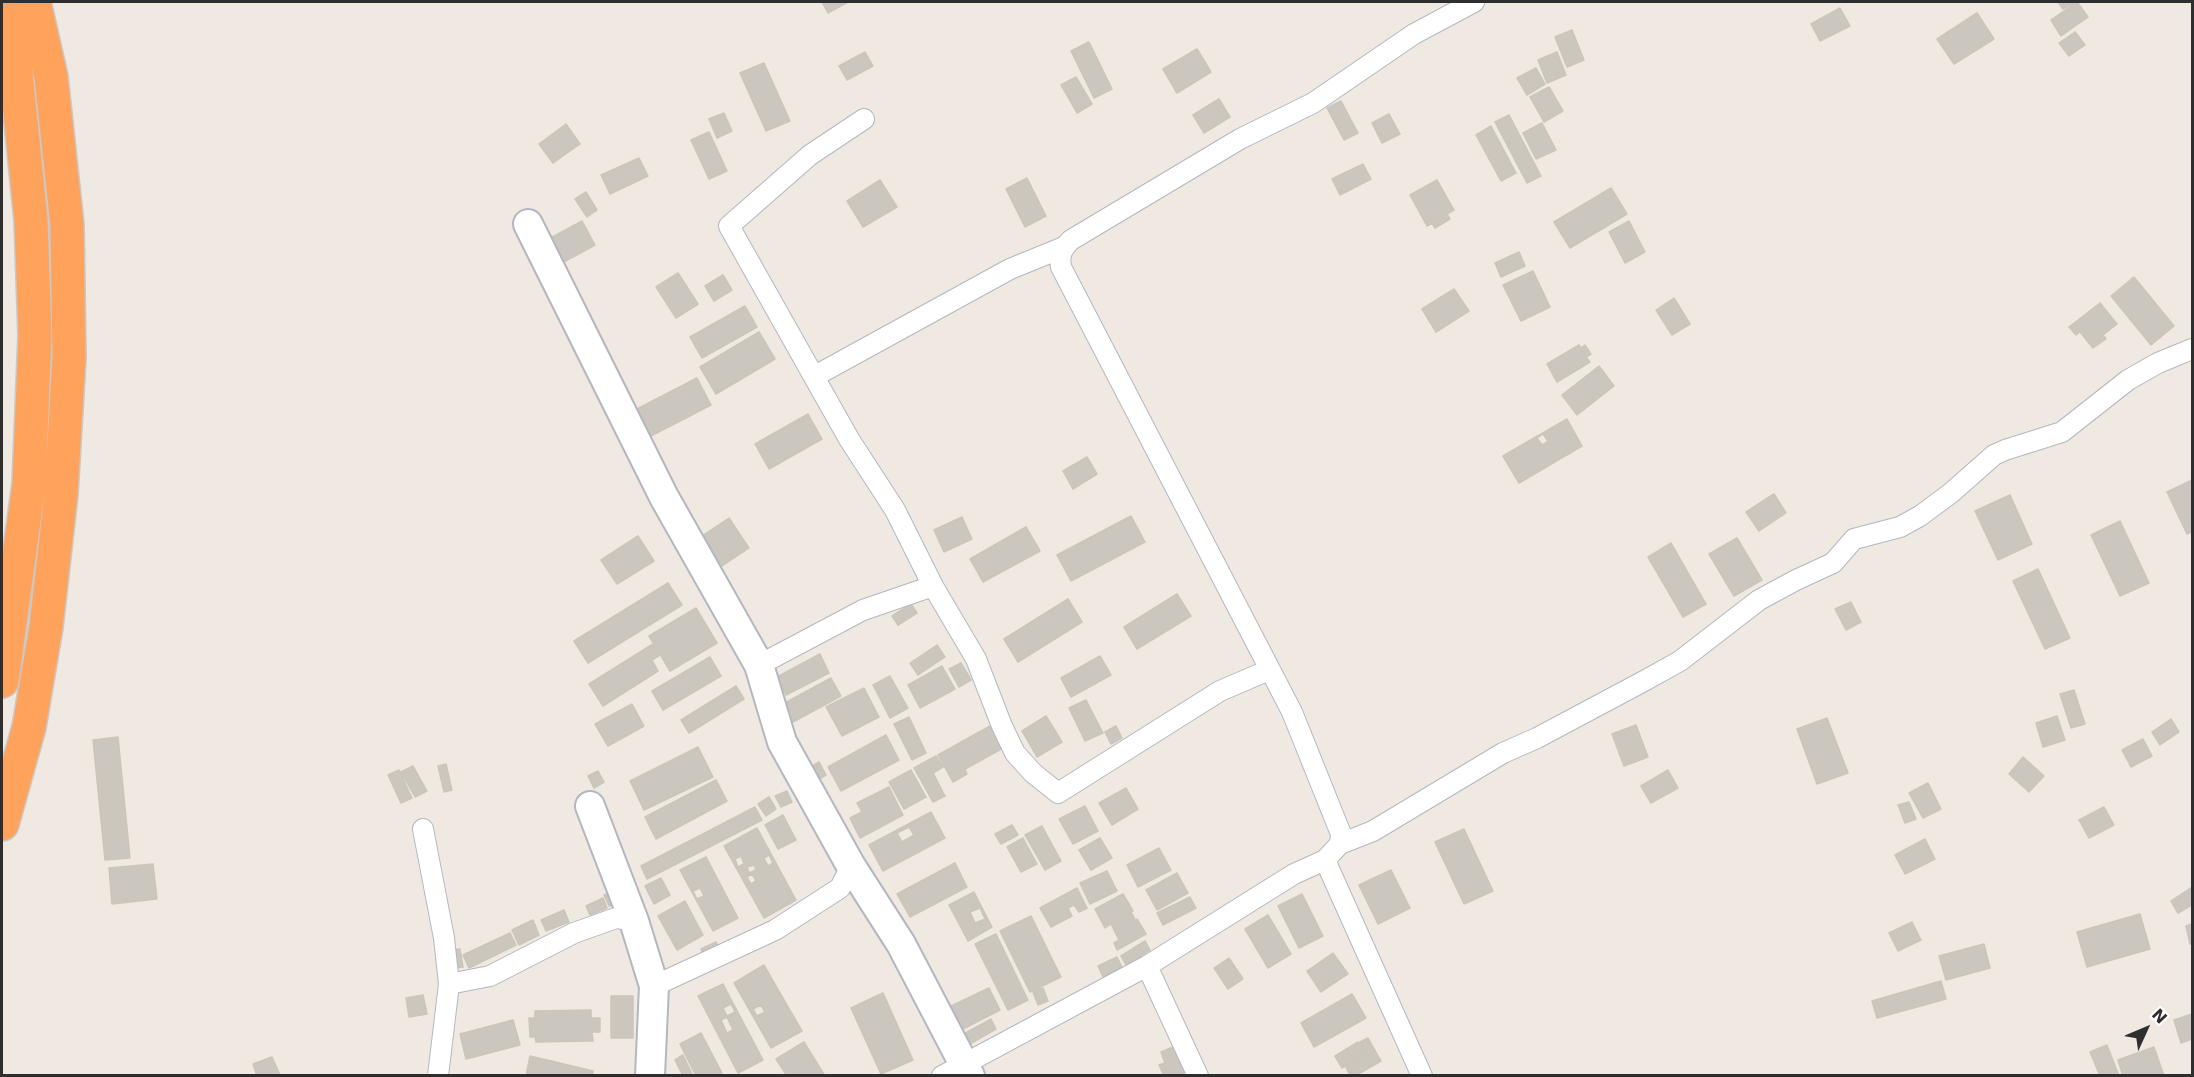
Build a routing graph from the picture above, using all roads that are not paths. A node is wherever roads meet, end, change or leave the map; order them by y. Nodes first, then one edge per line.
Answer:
1 (34, 2) edge
2 (1474, 2) edge
3 (2, 3) edge
4 (864, 119) dead end
5 (528, 224) dead end
6 (1064, 247) junction
7 (2193, 349) edge
8 (815, 376) junction
9 (933, 586) junction
10 (759, 665) junction
11 (1269, 670) junction
12 (2, 681) edge
13 (590, 807) dead end
14 (2, 824) edge
15 (423, 829) dead end
16 (1340, 844) junction
17 (1325, 860) junction
18 (845, 877) junction
19 (634, 921) junction
20 (1147, 966) junction
21 (449, 984) junction
22 (654, 986) junction
23 (959, 1071) edge
24 (438, 1076) edge
25 (650, 1076) edge
26 (1198, 1076) edge
27 (1422, 1076) edge

1 - 14 highway
2 - 6 street
3 - 12 highway
4 - 8 street
5 - 10 street
6 - 8 street
6 - 11 street
7 - 16 street
8 - 9 street
9 - 10 street
9 - 11 street
10 - 18 street
11 - 16 street
13 - 19 street
15 - 21 street
16 - 17 street
17 - 20 street
17 - 27 street
18 - 22 street
18 - 23 street
19 - 21 street
19 - 22 street
20 - 23 street
20 - 26 street
21 - 24 street
22 - 25 street

